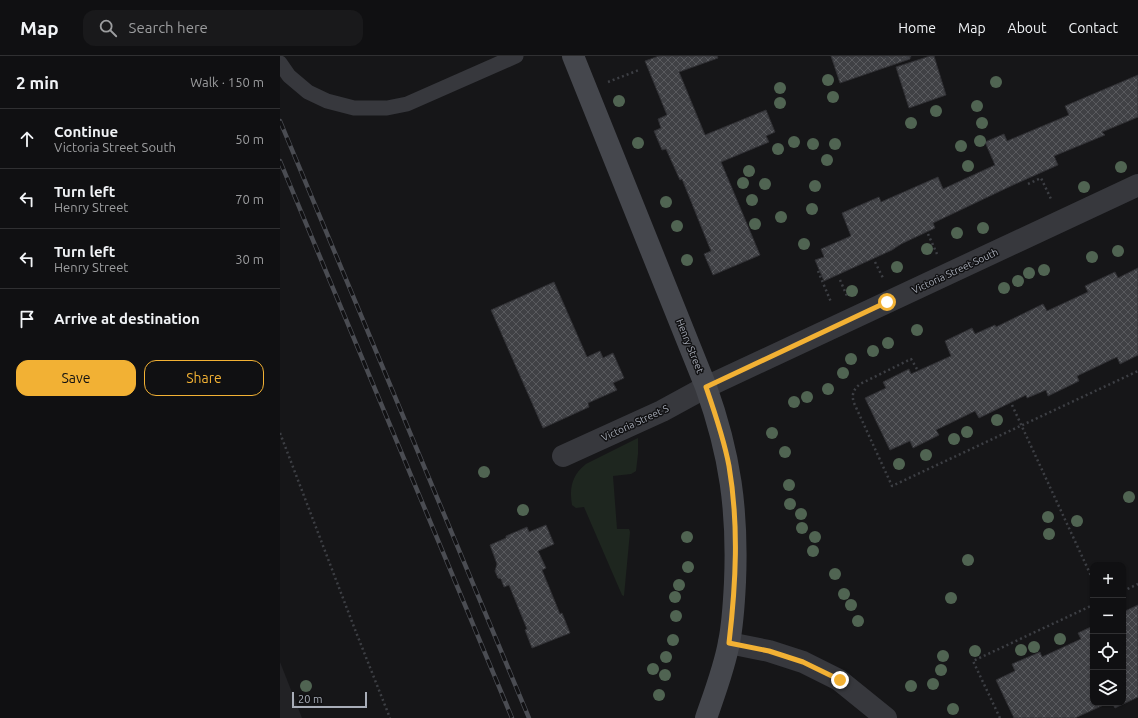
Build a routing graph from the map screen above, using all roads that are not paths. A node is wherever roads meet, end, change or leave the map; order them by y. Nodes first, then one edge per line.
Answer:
1 (516, 56) edge
2 (573, 56) edge
3 (280, 63) edge
4 (1138, 185) edge
5 (706, 387) junction
6 (563, 456) dead end
7 (729, 643) junction
8 (706, 718) edge
9 (886, 718) edge

1 - 3 lane
2 - 5 main road, Henry Street
4 - 5 street, Victoria Street South
5 - 6 street, Victoria Street S
5 - 7 main road, Henry Street
7 - 8 main road, Henry Street
7 - 9 street

